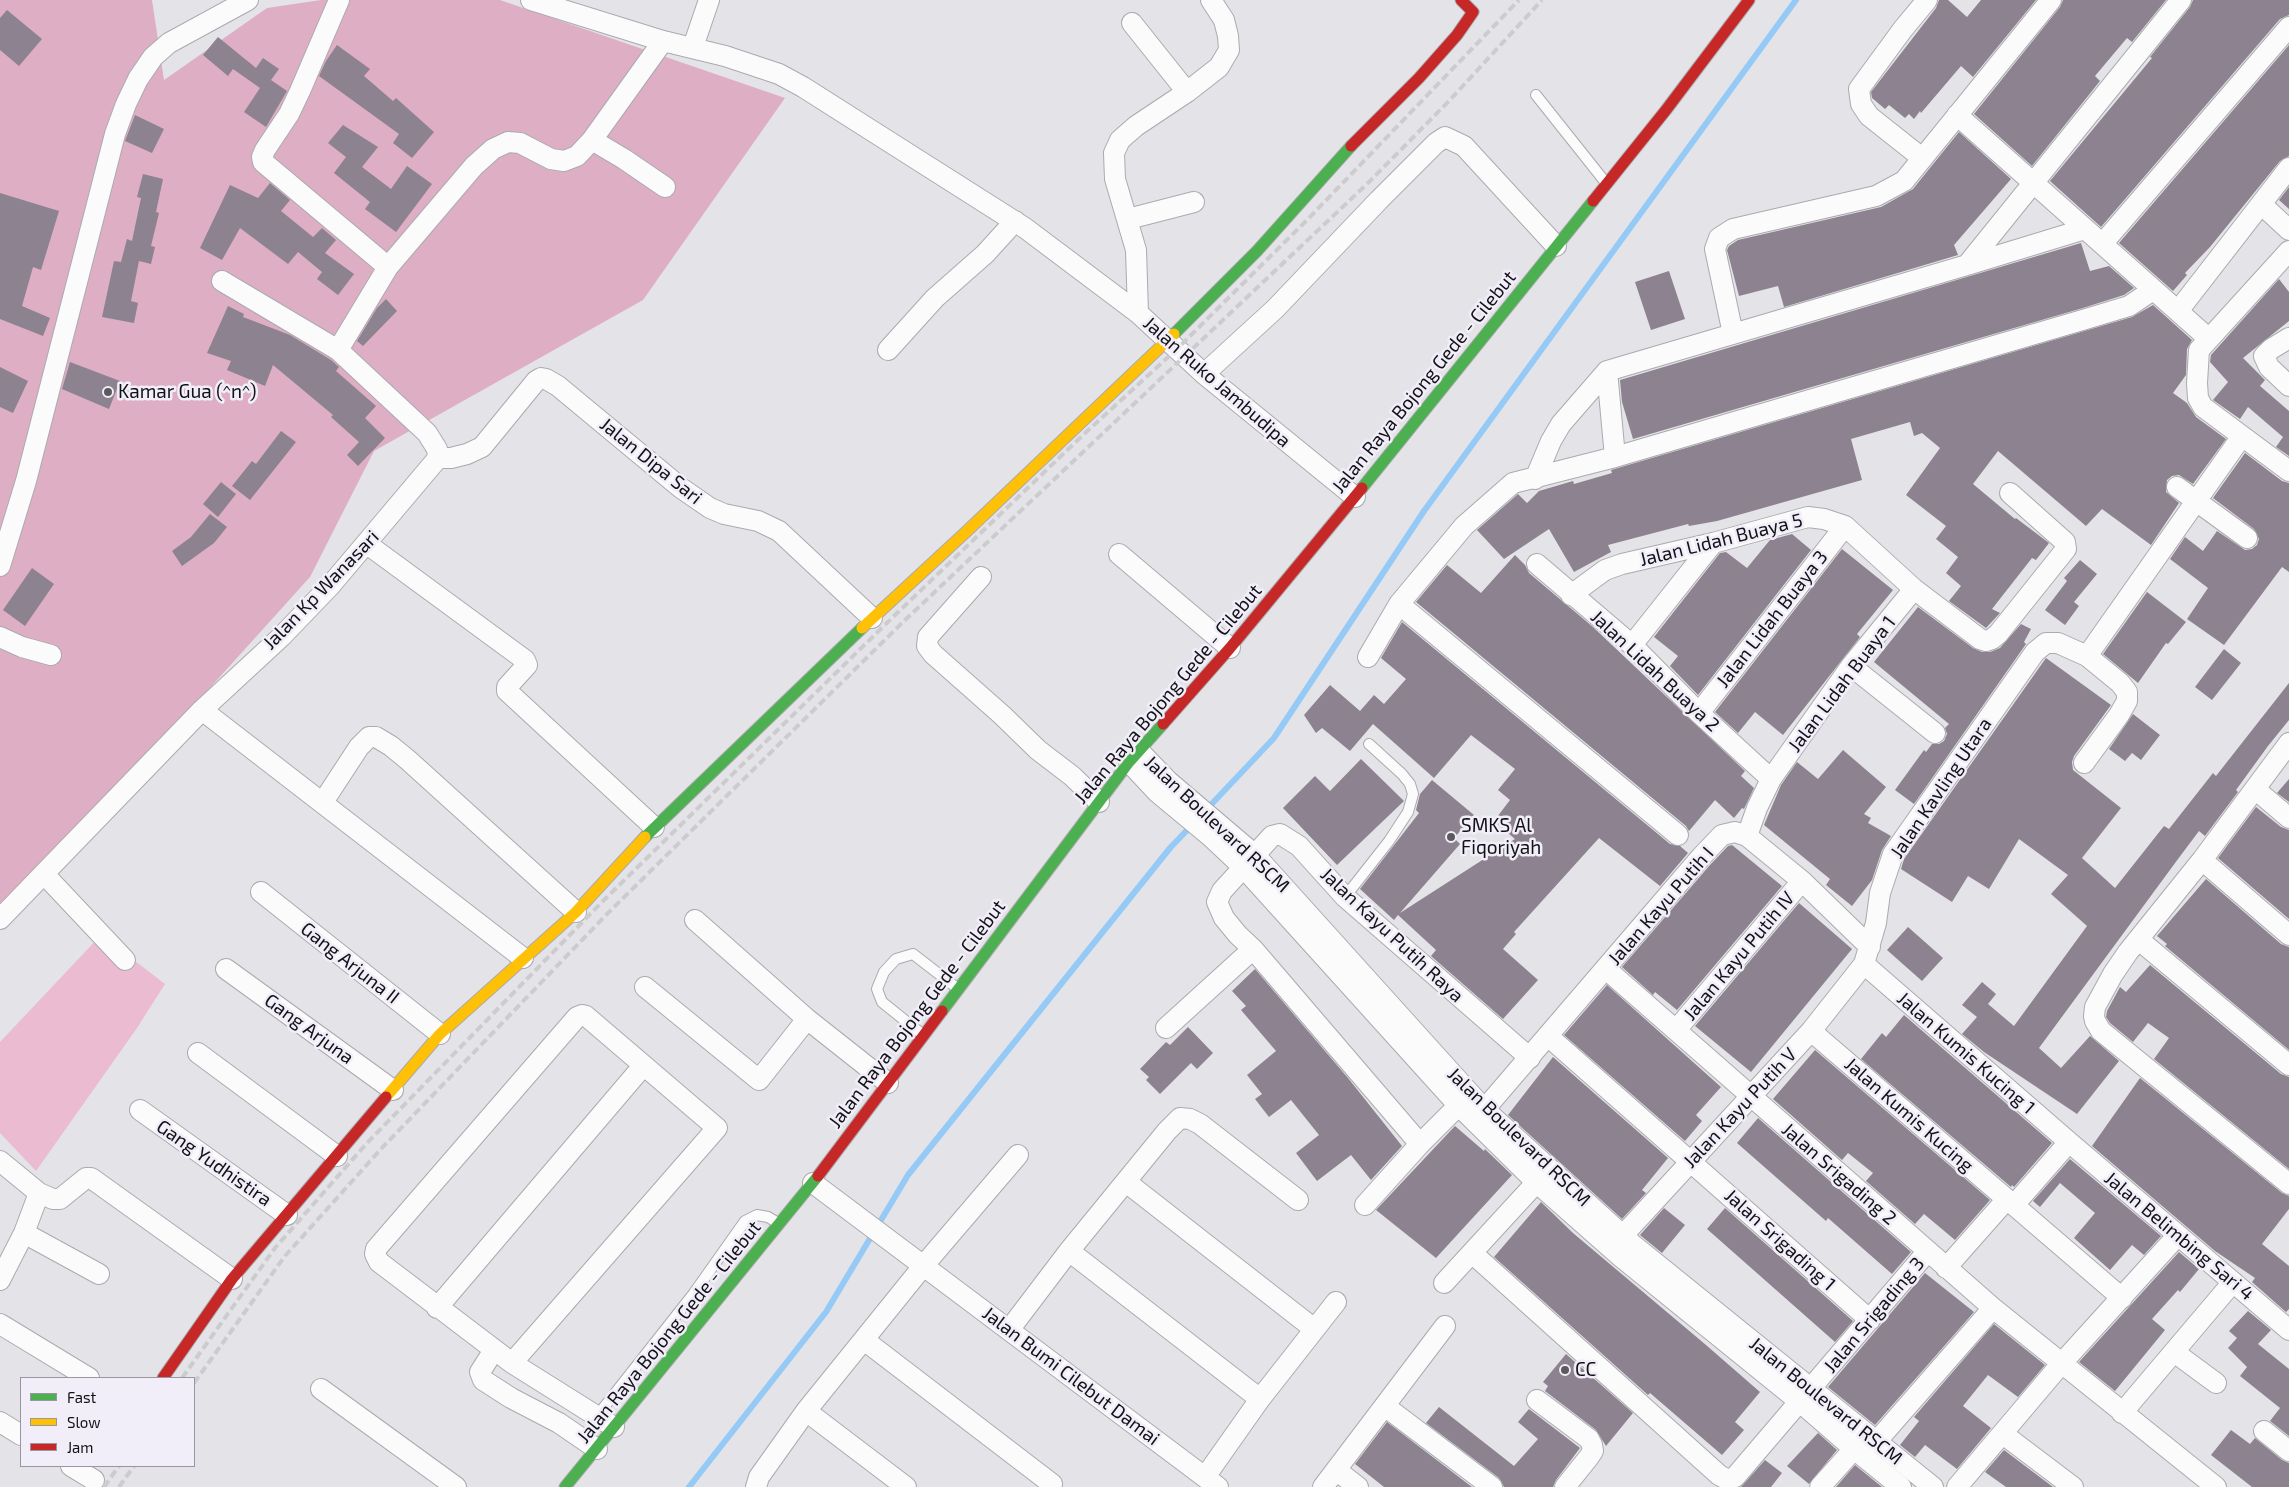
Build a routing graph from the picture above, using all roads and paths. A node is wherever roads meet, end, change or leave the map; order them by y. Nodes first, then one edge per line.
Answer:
1 (248, 0) edge
2 (339, 0) edge
3 (531, 0) edge
4 (709, 0) edge
5 (1211, 0) edge
6 (1461, 0) edge
7 (1749, 0) edge
8 (1927, 0) edge
9 (2051, 0) edge
10 (2181, 0) edge
11 (1132, 23) dead end
12 (2289, 27) edge
13 (664, 41) junction
14 (693, 48) junction
15 (1187, 92) junction
16 (1536, 95) dead end
17 (1957, 115) junction
18 (592, 140) junction
19 (1922, 158) junction
20 (2289, 168) edge
21 (2034, 183) junction
22 (1607, 184) junction
23 (665, 188) dead end
24 (1194, 202) dead end
25 (2260, 204) junction
26 (1128, 219) junction
27 (1015, 221) junction
28 (2085, 229) junction
29 (2289, 230) edge
30 (2103, 243) junction
31 (1556, 246) junction
32 (2289, 251) edge
33 (1967, 265) junction
34 (388, 268) junction
35 (222, 281) dead end
36 (2153, 290) junction
37 (2178, 311) junction
38 (1138, 313) junction
39 (1732, 334) junction
40 (2208, 338) junction
41 (2289, 338) edge
42 (1167, 341) junction
43 (338, 350) junction
44 (888, 350) dead end
45 (1607, 371) junction
46 (1204, 374) junction
47 (2289, 386) edge
48 (2242, 436) junction
49 (1615, 457) junction
50 (438, 458) junction
51 (2289, 471) edge
52 (1535, 479) junction
53 (2176, 487) dead end
54 (2010, 493) dead end
55 (1354, 497) junction
56 (2197, 502) junction
57 (1845, 526) junction
58 (2247, 538) dead end
59 (1713, 543) junction
60 (368, 544) junction
61 (1119, 554) dead end
62 (1537, 564) dead end
63 (0, 566) edge
64 (982, 577) dead end
65 (1914, 589) junction
66 (1571, 595) junction
67 (1399, 604) junction
68 (872, 618) junction
69 (0, 637) edge
70 (1632, 645) junction
71 (1230, 648) junction
72 (51, 655) dead end
73 (2087, 656) junction
74 (1368, 657) dead end
75 (1852, 666) junction
76 (202, 710) junction
77 (1699, 713) junction
78 (1935, 733) dead end
79 (2289, 743) edge
80 (1369, 744) dead end
81 (1134, 756) junction
82 (2084, 763) dead end
83 (1772, 779) junction
84 (2254, 790) junction
85 (324, 802) junction
86 (1099, 802) junction
87 (2289, 818) edge
88 (654, 827) junction
89 (1678, 835) dead end
90 (1747, 836) junction
91 (2202, 860) junction
92 (1249, 861) junction
93 (44, 874) junction
94 (1802, 881) junction
95 (261, 892) dead end
96 (1345, 897) junction
97 (576, 912) junction
98 (0, 919) edge
99 (695, 920) dead end
100 (2289, 935) edge
101 (2139, 940) junction
102 (1253, 949) junction
103 (1867, 956) junction
104 (523, 958) junction
105 (125, 960) dead end
106 (226, 969) dead end
107 (1606, 969) junction
108 (644, 988) dead end
109 (958, 989) junction
110 (807, 1019) junction
111 (1166, 1028) dead end
112 (1676, 1030) junction
113 (1811, 1031) junction
114 (440, 1034) junction
115 (923, 1036) junction
116 (1549, 1037) junction
117 (198, 1053) dead end
118 (1530, 1058) junction
119 (2289, 1065) edge
120 (643, 1066) junction
121 (888, 1083) junction
122 (392, 1090) junction
123 (1750, 1096) junction
124 (1465, 1100) junction
125 (140, 1110) dead end
126 (1480, 1116) junction
127 (2069, 1142) junction
128 (1420, 1144) junction
129 (1018, 1155) dead end
130 (338, 1156) junction
131 (1691, 1160) junction
132 (0, 1161) edge
133 (1543, 1175) junction
134 (1126, 1182) junction
135 (813, 1183) junction
136 (2289, 1184) edge
137 (39, 1193) junction
138 (1298, 1200) dead end
139 (2010, 1202) junction
140 (1366, 1205) dead end
141 (287, 1215) junction
142 (780, 1224) junction
143 (24, 1233) junction
144 (2178, 1235) junction
145 (1617, 1242) junction
146 (1069, 1251) junction
147 (1927, 1252) junction
148 (1472, 1253) junction
149 (924, 1265) junction
150 (1946, 1268) junction
151 (99, 1274) dead end
152 (232, 1279) junction
153 (0, 1280) edge
154 (2233, 1282) junction
155 (1444, 1283) dead end
156 (2122, 1298) junction
157 (703, 1300) junction
158 (1336, 1302) dead end
159 (437, 1308) junction
160 (1992, 1308) junction
161 (1870, 1320) junction
162 (0, 1324) edge
163 (1445, 1326) dead end
164 (1314, 1328) junction
165 (1009, 1330) junction
166 (2289, 1330) edge
167 (864, 1340) junction
168 (494, 1350) junction
169 (2174, 1352) junction
170 (646, 1353) junction
171 (512, 1363) junction
172 (2061, 1364) junction
173 (663, 1367) junction
174 (87, 1377) edge
175 (163, 1377) edge
176 (2216, 1383) dead end
177 (321, 1389) dead end
178 (1806, 1396) junction
179 (1260, 1399) junction
180 (1537, 1400) dead end
181 (1386, 1407) junction
182 (806, 1411) junction
183 (2122, 1413) junction
184 (597, 1416) junction
185 (0, 1422) edge
186 (614, 1427) junction
187 (2264, 1431) dead end
188 (20, 1434) edge
189 (2003, 1434) junction
190 (1876, 1442) junction
191 (597, 1449) junction
192 (1854, 1450) junction
193 (2289, 1451) edge
194 (73, 1467) edge
195 (1336, 1470) junction
196 (95, 1477) edge
197 (1211, 1482) edge
198 (1052, 1484) dead end
199 (456, 1487) edge
200 (565, 1487) edge
201 (756, 1487) edge
202 (906, 1487) edge
203 (1323, 1487) edge
204 (1358, 1487) edge
205 (1492, 1487) edge
206 (1565, 1487) edge
207 (1820, 1487) edge
208 (1901, 1487) edge
209 (1933, 1487) edge
210 (1957, 1487) edge
211 (2073, 1487) edge
212 (2216, 1487) edge

1 - 63 street
2 - 34 street
3 - 13 street
4 - 14 street
5 - 15 street, Jalan Ruko Jambudipa
6 - 42 street
7 - 22 street, Jalan Raya Bojong Gede - Cilebut
8 - 19 street
9 - 17 street
10 - 21 street
11 - 15 street
12 - 30 street
13 - 14 street
13 - 18 street
14 - 27 street
15 - 26 street, Jalan Ruko Jambudipa
16 - 22 lane
17 - 19 street
17 - 21 street
18 - 23 street
18 - 34 street
19 - 39 street
20 - 25 street
21 - 28 street
21 - 33 street
22 - 31 street, Jalan Raya Bojong Gede - Cilebut
24 - 26 street
25 - 29 street
25 - 37 street
26 - 38 street, Jalan Ruko Jambudipa
27 - 38 street
27 - 44 street
28 - 30 street
28 - 33 street
30 - 36 street
31 - 46 street
31 - 55 street, Jalan Raya Bojong Gede - Cilebut
32 - 40 street
33 - 39 street
34 - 43 street
35 - 43 street
36 - 37 street
36 - 49 street
37 - 40 street
38 - 42 street, Jalan Ruko Jambudipa
39 - 45 street
40 - 48 street
41 - 47 street
42 - 46 street, Jalan Ruko Jambudipa
42 - 68 street
43 - 50 street
45 - 49 street
45 - 52 street
46 - 55 street, Jalan Ruko Jambudipa
48 - 51 street
48 - 56 street
49 - 52 street
50 - 60 street, Jalan Kp Wanasari
50 - 68 street, Jalan Dipa Sari
52 - 67 street
53 - 56 street
54 - 65 street, Jalan Lidah Buaya 5
55 - 71 street, Jalan Raya Bojong Gede - Cilebut
56 - 58 street
56 - 73 street
57 - 59 street, Jalan Lidah Buaya 5
57 - 65 street, Jalan Lidah Buaya 5
57 - 77 street, Jalan Lidah Buaya 3
59 - 66 street, Jalan Lidah Buaya 5
59 - 70 street
60 - 76 street, Jalan Kp Wanasari
60 - 88 street
61 - 71 street
62 - 66 street, Jalan Lidah Buaya 2
64 - 86 street
65 - 75 street, Jalan Lidah Buaya 1
66 - 70 street, Jalan Lidah Buaya 2
67 - 74 street
67 - 89 street
68 - 88 street
69 - 72 street
70 - 77 street, Jalan Lidah Buaya 2
71 - 81 street, Jalan Raya Bojong Gede - Cilebut
73 - 82 street
73 - 103 street, Jalan Kavling Utara
75 - 78 street
75 - 83 street, Jalan Lidah Buaya 1
76 - 85 street
76 - 93 street, Jalan Kp Wanasari
77 - 83 street, Jalan Lidah Buaya 2
79 - 84 street
80 - 96 lane
81 - 86 street, Jalan Raya Bojong Gede - Cilebut
81 - 92 street, Jalan Boulevard RSCM
83 - 90 street, Jalan Lidah Buaya 1
84 - 87 street
84 - 91 street
85 - 97 street
85 - 104 street
86 - 109 street, Jalan Raya Bojong Gede - Cilebut
88 - 97 street
90 - 94 street
90 - 107 street, Jalan Kayu Putih I
91 - 100 street
91 - 101 street
92 - 96 street, Jalan Kayu Putih Raya
92 - 102 street
92 - 124 street, Jalan Boulevard RSCM
93 - 98 street, Jalan Kp Wanasari
93 - 105 street
94 - 103 street
94 - 112 street, Jalan Kayu Putih IV
95 - 114 street, Gang Arjuna II
96 - 118 street, Jalan Kayu Putih Raya
97 - 104 street
99 - 110 street
101 - 119 street
101 - 136 street
102 - 111 street
102 - 128 street
103 - 113 street, Jalan Kayu Putih V
103 - 127 street, Jalan Kumis Kucing 1
104 - 114 street
106 - 122 street, Gang Arjuna
107 - 112 street, Jalan Srigading 2
107 - 116 street, Jalan Kayu Putih I
108 - 110 street
109 - 115 street, Jalan Raya Bojong Gede - Cilebut
109 - 115 lane
110 - 121 street
112 - 123 street, Jalan Srigading 2
113 - 123 street, Jalan Kayu Putih V
113 - 139 street, Jalan Kumis Kucing
114 - 122 street
115 - 121 street, Jalan Raya Bojong Gede - Cilebut
116 - 118 street, Jalan Kayu Putih I
116 - 131 street, Jalan Srigading 1
117 - 130 street
118 - 126 street, Jalan Kayu Putih I
120 - 159 street
120 - 159 street
120 - 171 street
121 - 135 street, Jalan Raya Bojong Gede - Cilebut
122 - 130 street
123 - 131 street, Jalan Kayu Putih V
123 - 147 street, Jalan Srigading 2
124 - 126 street, Jalan Boulevard RSCM
124 - 128 street
125 - 141 street, Gang Yudhistira
126 - 133 street, Jalan Boulevard RSCM
127 - 139 street
127 - 144 street, Jalan Belimbing Sari 4
128 - 140 street
129 - 149 street
130 - 141 street
131 - 145 street, Jalan Kayu Putih V
131 - 161 street, Jalan Srigading 1
132 - 137 street
133 - 145 street, Jalan Boulevard RSCM
133 - 148 street
134 - 138 street
134 - 146 street
134 - 164 street
135 - 142 street, Jalan Raya Bojong Gede - Cilebut
135 - 149 street, Jalan Bumi Cilebut Damai
137 - 143 street
137 - 152 street
139 - 150 street
139 - 156 street, Jalan Kumis Kucing
141 - 152 street
142 - 157 street, Jalan Raya Bojong Gede - Cilebut
142 - 157 lane
143 - 151 street
143 - 153 street
144 - 154 street, Jalan Belimbing Sari 4
144 - 156 street
145 - 178 street, Jalan Boulevard RSCM
146 - 165 street
146 - 179 street
147 - 150 street, Jalan Srigading 2
147 - 161 street, Jalan Srigading 3
148 - 155 street
148 - 178 street, Jalan Srigading 3
149 - 165 street, Jalan Bumi Cilebut Damai
149 - 167 street
150 - 160 street, Jalan Srigading 2
152 - 175 street
154 - 166 street, Jalan Belimbing Sari 4
154 - 169 street
156 - 172 street
157 - 170 lane
157 - 173 street, Jalan Raya Bojong Gede - Cilebut
158 - 164 street
159 - 168 street
160 - 172 street, Jalan Srigading 2
160 - 190 street
161 - 178 street, Jalan Srigading 3
162 - 174 street
163 - 181 street
164 - 179 street
165 - 197 street, Jalan Bumi Cilebut Damai
167 - 182 street
167 - 198 street
168 - 171 street
168 - 191 street
169 - 176 street
169 - 183 street
170 - 173 lane
170 - 184 lane
171 - 184 street
172 - 183 street, Jalan Srigading 2
172 - 189 street
173 - 186 street, Jalan Raya Bojong Gede - Cilebut
177 - 199 street
178 - 190 street, Jalan Boulevard RSCM
178 - 192 street, Jalan Boulevard RSCM
179 - 197 street
180 - 206 street
181 - 195 street
181 - 205 street
182 - 201 street
182 - 202 street
183 - 212 street, Jalan Srigading 2
184 - 186 street
185 - 188 street
186 - 191 street, Jalan Raya Bojong Gede - Cilebut
187 - 193 street
189 - 210 street
189 - 211 street
190 - 209 street, Jalan Boulevard RSCM
191 - 200 street, Jalan Raya Bojong Gede - Cilebut
192 - 207 street
192 - 208 street, Jalan Boulevard RSCM
194 - 196 street
195 - 203 street
195 - 204 street

